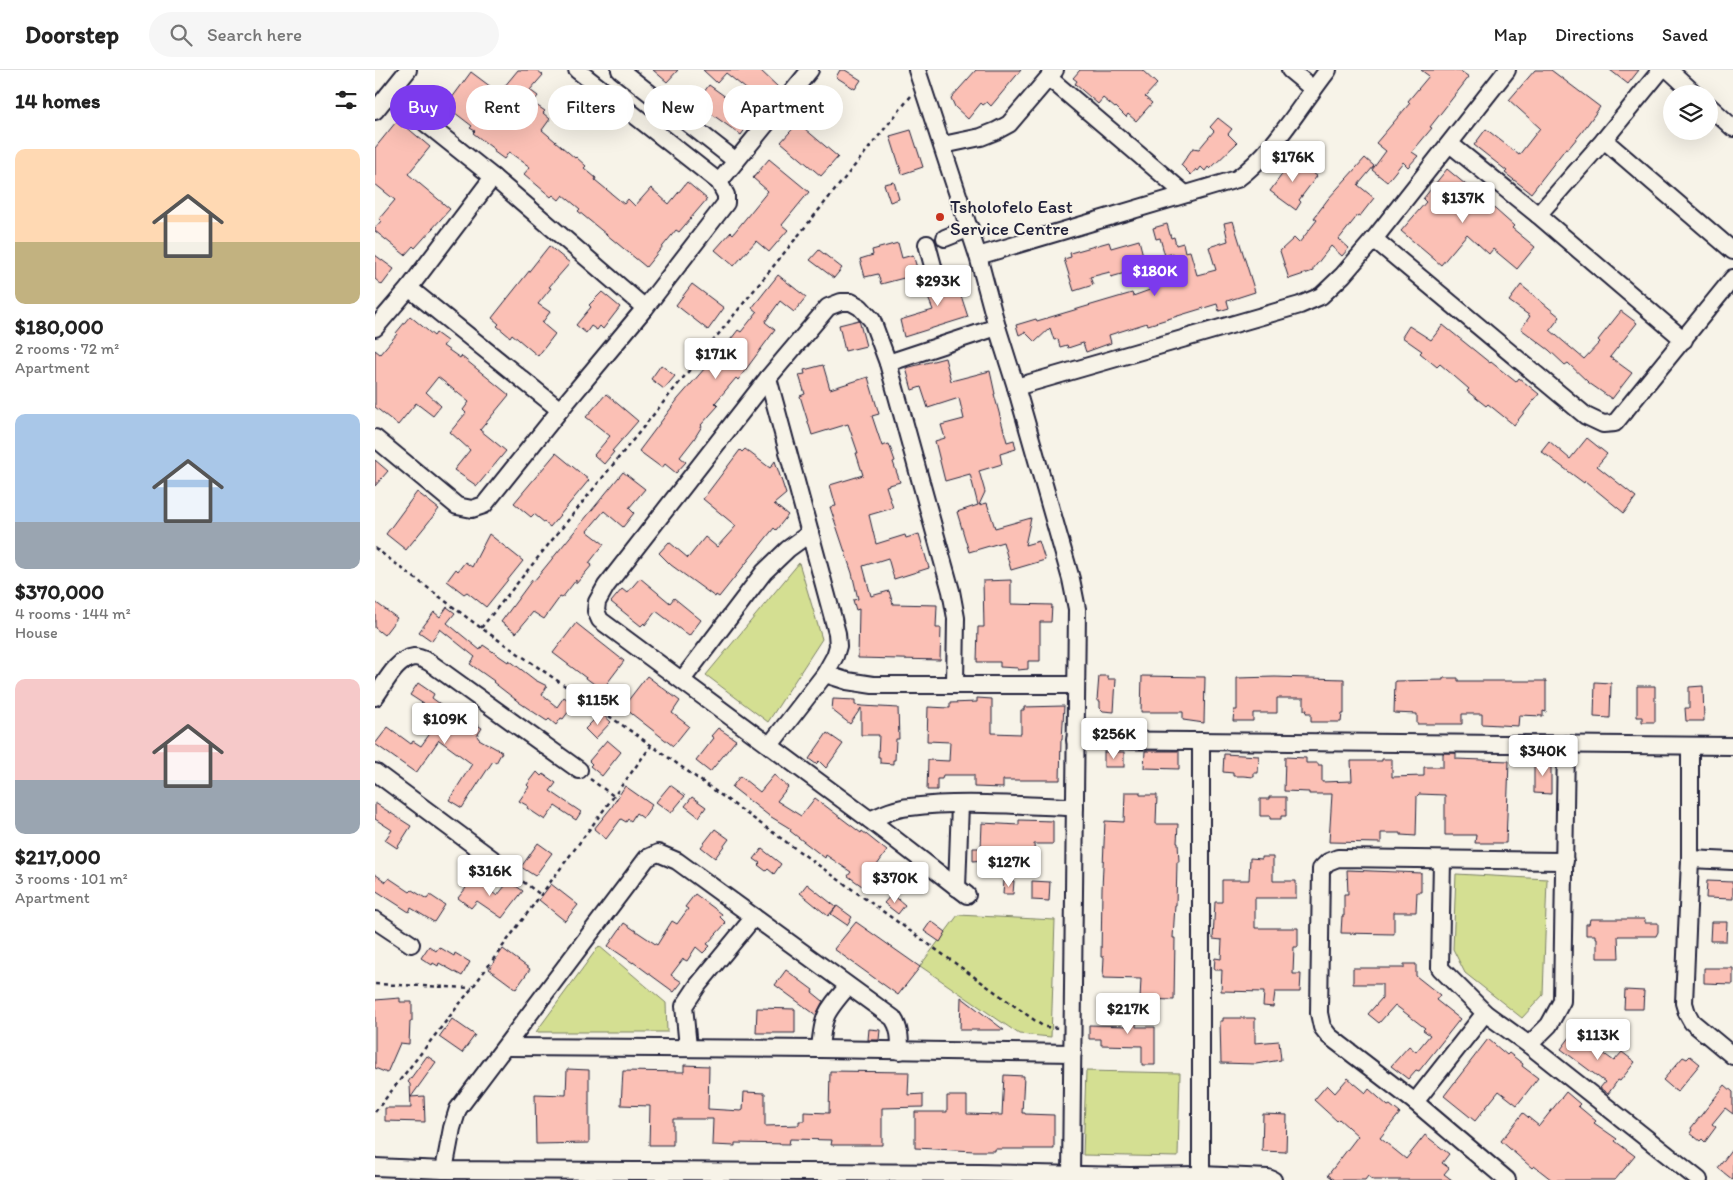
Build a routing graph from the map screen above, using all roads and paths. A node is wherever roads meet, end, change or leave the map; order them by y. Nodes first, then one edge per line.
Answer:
1 (408, 70) edge
2 (577, 70) edge
3 (620, 70) edge
4 (810, 70) edge
5 (1290, 70) edge
6 (1328, 70) edge
7 (1507, 70) edge
8 (1661, 70) edge
9 (1669, 70) edge
10 (1052, 74) edge
11 (919, 77) edge
12 (1685, 85) edge
13 (1313, 89) junction
14 (389, 94) junction
15 (375, 111) edge
16 (1718, 114) edge
17 (1733, 128) edge
18 (1604, 140) junction
19 (1449, 144) junction
20 (943, 145) junction
21 (722, 150) junction
22 (736, 161) junction
23 (493, 177) junction
24 (713, 177) junction
25 (1185, 194) junction
26 (1538, 215) junction
27 (970, 228) junction
28 (945, 238) dead end
29 (1374, 239) junction
30 (927, 244) dead end
31 (1733, 251) edge
32 (979, 256) junction
33 (934, 270) dead end
34 (1733, 278) edge
35 (409, 288) junction
36 (645, 308) junction
37 (997, 327) junction
38 (375, 328) edge
39 (1684, 340) junction
40 (888, 363) junction
41 (767, 378) junction
42 (1016, 387) junction
43 (560, 410) junction
44 (375, 438) edge
45 (810, 533) junction
46 (375, 548) edge
47 (481, 628) junction
48 (825, 674) junction
49 (683, 680) junction
50 (955, 684) junction
51 (1076, 684) junction
52 (375, 697) edge
53 (1075, 740) junction
54 (1201, 741) junction
55 (1566, 744) junction
56 (651, 745) junction
57 (770, 745) junction
58 (1690, 746) junction
59 (1733, 746) edge
60 (579, 770) joint
61 (375, 772) edge
62 (615, 797) junction
63 (959, 804) junction
64 (1075, 808) junction
65 (870, 820) junction
66 (1689, 859) junction
67 (1442, 860) junction
68 (1565, 860) junction
69 (1733, 861) edge
70 (499, 864) joint
71 (541, 895) junction
72 (754, 917) junction
73 (375, 920) edge
74 (411, 944) dead end
75 (375, 984) edge
76 (848, 986) junction
77 (472, 988) junction
78 (1485, 1013) junction
79 (1073, 1029) junction
80 (1529, 1045) junction
81 (506, 1047) junction
82 (688, 1048) junction
83 (820, 1049) junction
84 (900, 1051) junction
85 (1073, 1053) junction
86 (1733, 1056) edge
87 (1415, 1102) junction
88 (375, 1112) edge
89 (375, 1167) edge
90 (444, 1170) junction
91 (595, 1175) edge
92 (1201, 1175) junction
93 (979, 1176) edge
94 (1071, 1176) junction
95 (1130, 1178) edge
96 (1273, 1180) edge
97 (1507, 1180) edge
98 (1699, 1180) edge

1 - 14 street
2 - 24 street
3 - 21 street
4 - 22 street
5 - 13 street
6 - 13 street
7 - 19 street
8 - 18 street
9 - 12 street
10 - 20 street
10 - 25 street
11 - 20 street
11 - 47 path
13 - 25 street
14 - 15 street
14 - 23 street
16 - 17 street
18 - 26 street
18 - 31 street
19 - 26 street
19 - 29 street
20 - 27 street
21 - 22 street
21 - 24 street
22 - 24 street
23 - 35 street
23 - 36 street
24 - 36 street
25 - 32 street
26 - 39 street
27 - 28 street
27 - 32 street
29 - 39 street
29 - 42 street
30 - 33 street
32 - 37 street
34 - 39 street
35 - 38 street
35 - 43 street
36 - 43 street
37 - 40 street
37 - 42 street
40 - 41 street
40 - 50 street
41 - 45 street
41 - 49 street
42 - 51 street
43 - 44 street
45 - 48 street
45 - 49 street
46 - 47 path
47 - 56 path
48 - 50 street
48 - 57 street
49 - 57 street
50 - 51 street
51 - 53 street
52 - 60 street
53 - 54 street
53 - 64 street
54 - 55 street
54 - 92 street
55 - 58 street
55 - 68 street
56 - 62 path
56 - 79 path
57 - 65 street
58 - 59 street
58 - 66 street
60 - 62 path
61 - 70 street
62 - 71 path
63 - 64 street
63 - 65 street
63 - 65 street
64 - 79 street
66 - 69 street
66 - 86 street
67 - 68 street
67 - 78 street
67 - 87 street
68 - 80 street
70 - 71 path
71 - 77 path
72 - 76 street
72 - 81 street
72 - 82 street
73 - 74 street
75 - 77 path
76 - 83 street
76 - 84 street
77 - 88 path
78 - 80 street
78 - 87 street
79 - 85 street
80 - 98 street
81 - 82 street
81 - 90 street
82 - 83 street
83 - 84 street
84 - 85 street
85 - 94 street
87 - 97 street
89 - 90 street
90 - 91 street
91 - 93 street
92 - 95 street
92 - 96 street
93 - 94 street
94 - 95 street

